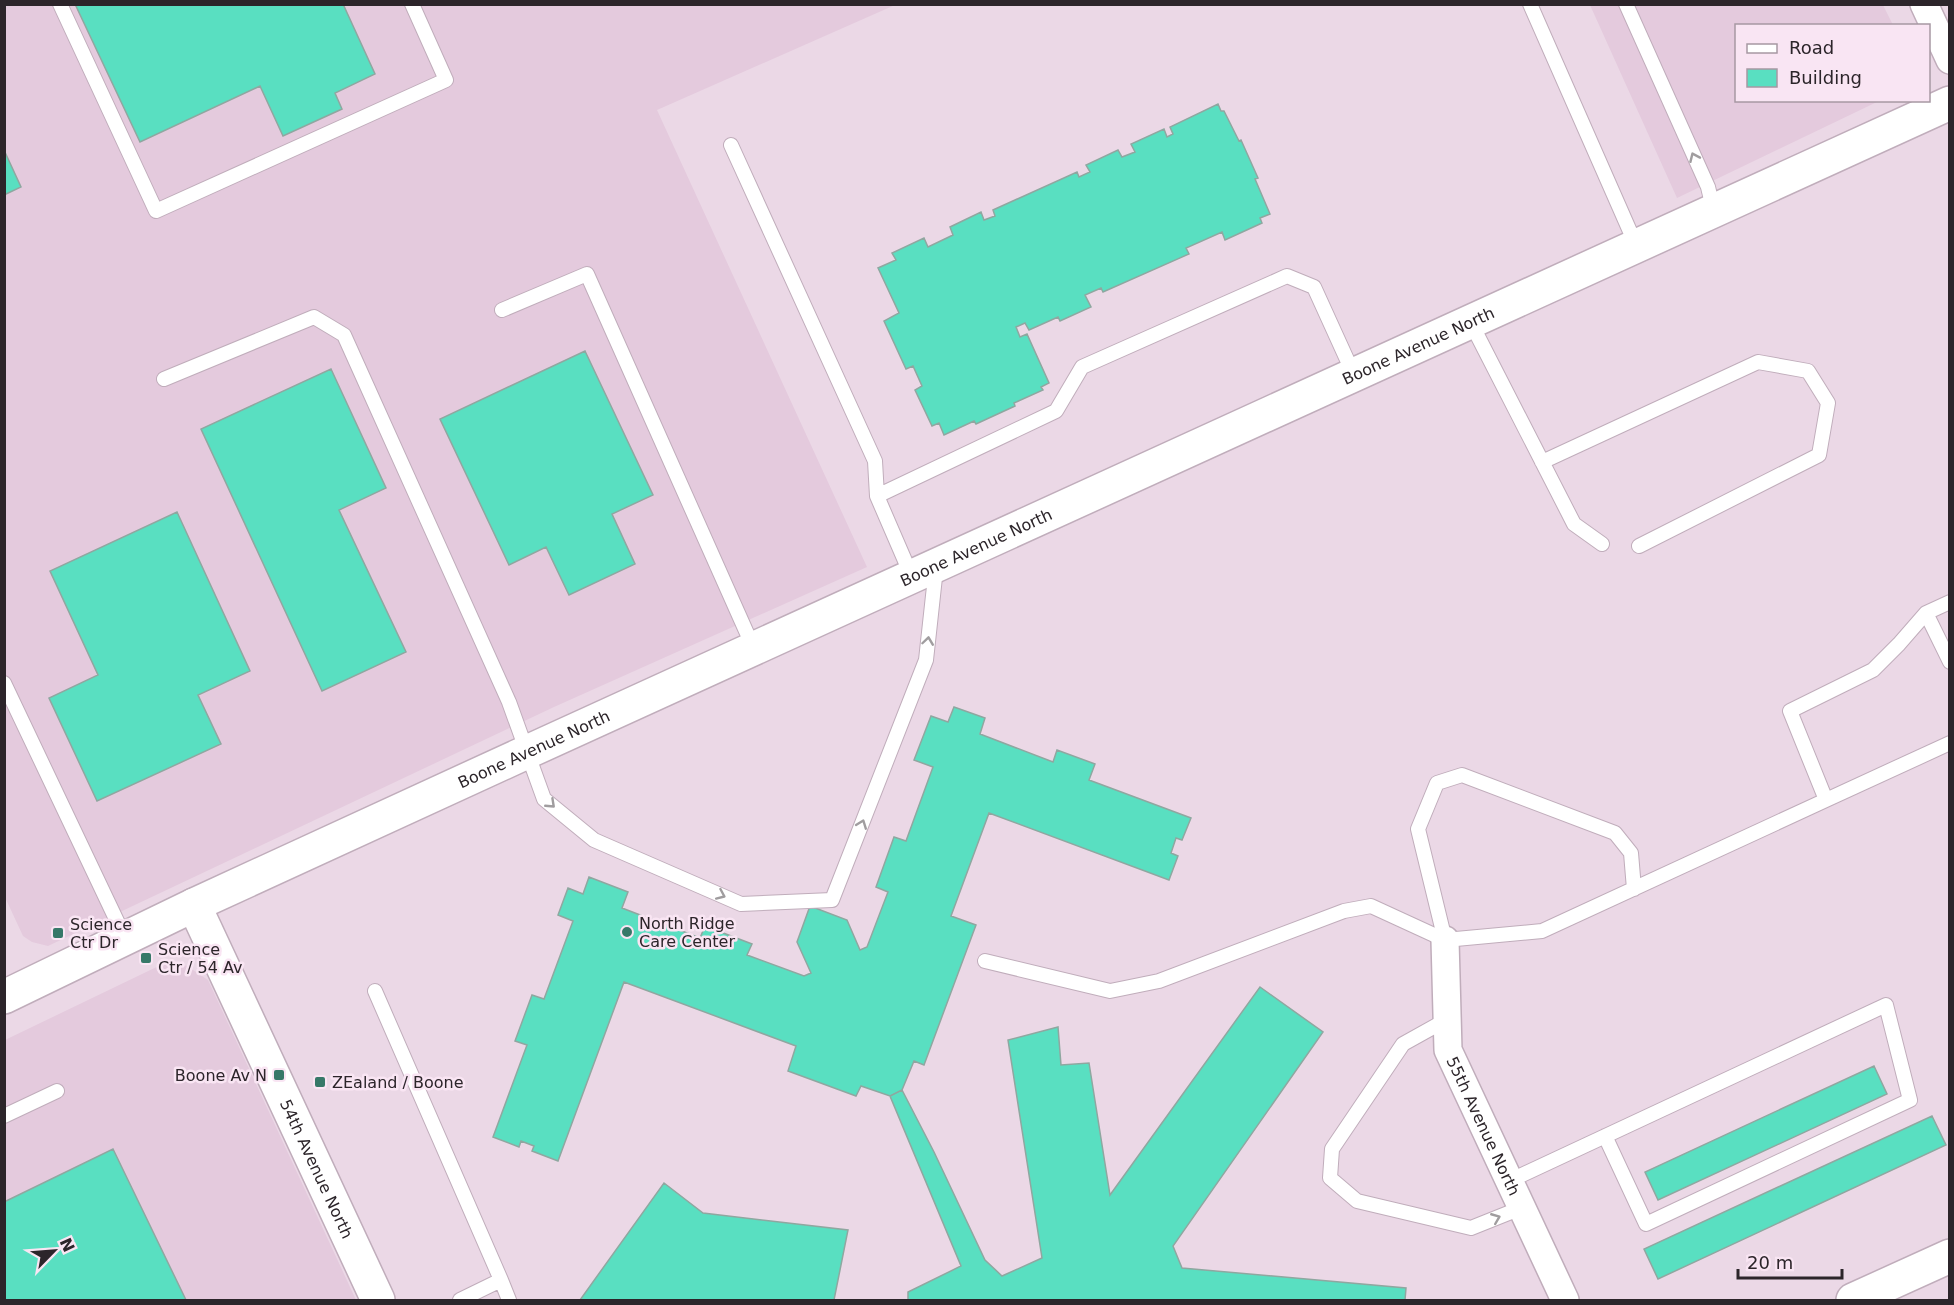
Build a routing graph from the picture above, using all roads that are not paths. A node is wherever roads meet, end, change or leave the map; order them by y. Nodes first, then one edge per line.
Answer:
1 (60, 4) edge
2 (412, 4) edge
3 (1530, 4) edge
4 (1626, 4) edge
5 (1924, 4) edge
6 (1950, 60) edge
7 (1950, 103) edge
8 (731, 145) dead end
9 (1714, 212) junction
10 (1636, 245) junction
11 (502, 310) dead end
12 (1470, 321) junction
13 (1354, 375) junction
14 (164, 379) dead end
15 (1542, 462) junction
16 (877, 496) junction
17 (1602, 544) dead end
18 (1639, 546) dead end
19 (924, 571) junction
20 (1950, 602) edge
21 (1926, 613) junction
22 (754, 649) junction
23 (1950, 662) edge
24 (4, 683) edge
25 (1950, 743) edge
26 (527, 752) junction
27 (1826, 800) junction
28 (1634, 889) junction
29 (194, 905) junction
30 (124, 938) junction
31 (1445, 940) junction
32 (985, 961) dead end
33 (375, 991) dead end
34 (5, 996) edge
35 (1448, 1019) junction
36 (57, 1091) dead end
37 (4, 1116) edge
38 (1605, 1136) junction
39 (1509, 1181) junction
40 (1521, 1208) junction
41 (1950, 1256) edge
42 (501, 1280) junction
43 (378, 1300) edge
44 (460, 1300) edge
45 (509, 1300) edge
46 (1565, 1300) edge
47 (1853, 1300) edge

1 - 2 lane
3 - 10 lane
9 -> 4 lane
5 - 6 street
7 - 9 street, Boone Avenue North
8 - 16 lane
9 - 10 street, Boone Avenue North
10 - 12 street, Boone Avenue North
11 - 22 lane
12 - 13 street, Boone Avenue North
12 - 15 lane
13 - 16 lane
13 - 19 street, Boone Avenue North
14 - 26 lane
15 - 17 lane
15 - 18 lane
16 - 19 lane
19 - 22 street, Boone Avenue North
26 -> 19 lane
20 - 21 lane
21 - 23 lane
21 - 27 lane
22 - 26 street, Boone Avenue North
24 - 30 lane
25 - 27 lane
26 - 29 street, Boone Avenue North
27 - 28 lane
28 - 31 lane
28 - 31 lane
29 - 30 street, Boone Avenue North
29 - 43 street, 54th Avenue North
30 - 34 street, Boone Avenue North
31 - 32 lane
31 - 35 street, 55th Avenue North
33 - 42 lane
35 - 39 street, 55th Avenue North
35 -> 40 lane
36 - 37 lane
38 - 38 lane
38 - 39 lane
39 - 40 street, 55th Avenue North
40 - 46 street, 55th Avenue North
41 - 47 street
42 - 44 lane
42 - 45 lane

